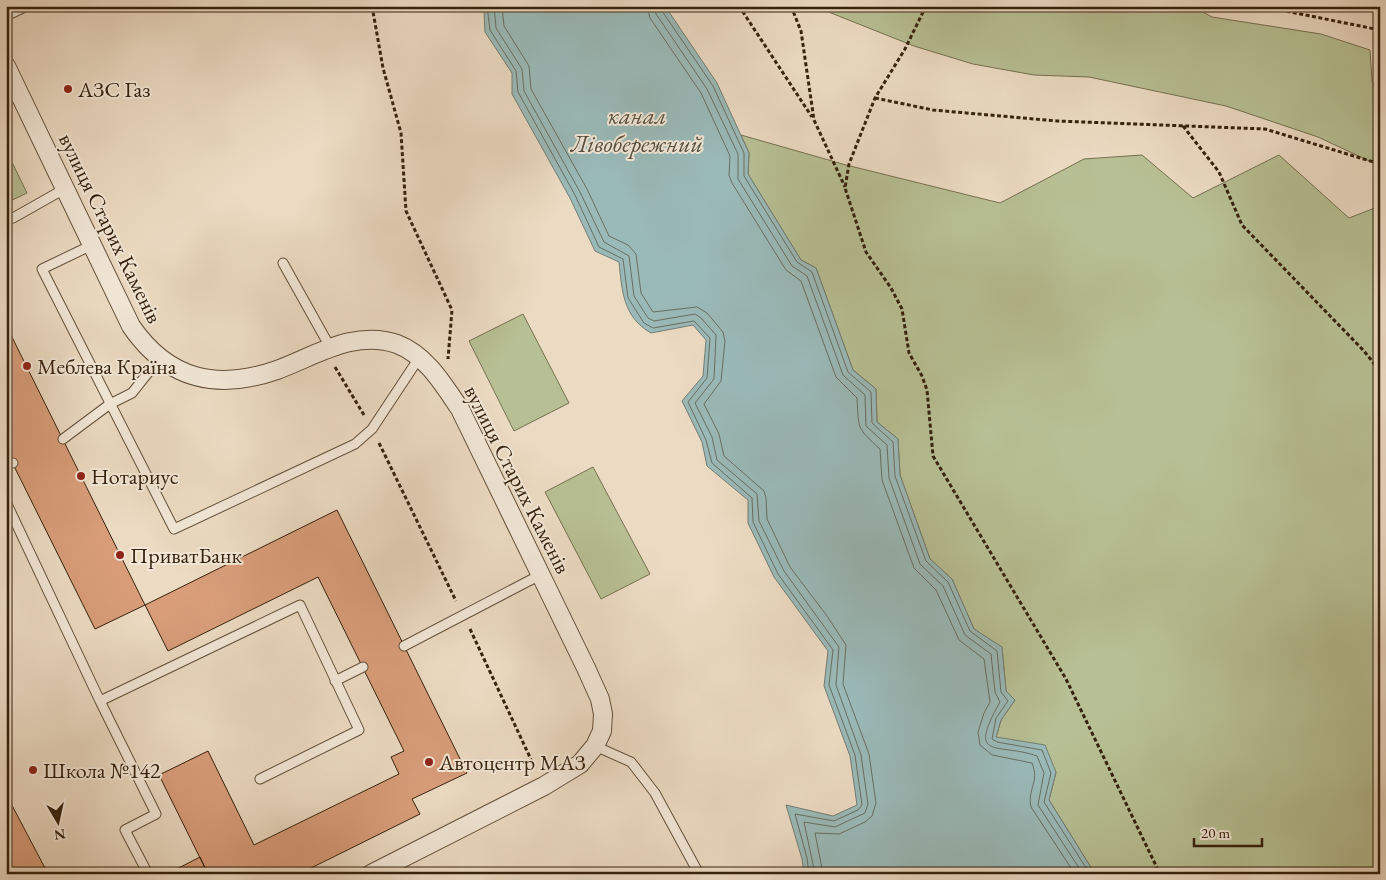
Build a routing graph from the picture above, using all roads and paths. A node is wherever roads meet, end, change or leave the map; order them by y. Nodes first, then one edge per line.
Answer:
1 (372, 6) edge
2 (739, 6) edge
3 (790, 6) edge
4 (926, 6) edge
5 (1261, 6) edge
6 (23, 7) edge
7 (6, 16) edge
8 (1380, 30) edge
9 (6, 66) edge
10 (875, 98) junction
11 (814, 120) junction
12 (1182, 126) junction
13 (1380, 164) edge
14 (66, 188) junction
15 (845, 188) junction
16 (6, 216) edge
17 (92, 245) junction
18 (283, 264) dead end
19 (327, 349) junction
20 (419, 358) junction
21 (159, 359) junction
22 (1380, 371) edge
23 (446, 387) junction
24 (110, 404) junction
25 (372, 429) junction
26 (63, 439) dead end
27 (6, 502) edge
28 (542, 574) junction
29 (463, 615) junction
30 (404, 646) dead end
31 (363, 667) dead end
32 (335, 681) junction
33 (100, 701) junction
34 (595, 746) junction
35 (260, 778) dead end
36 (544, 786) junction
37 (148, 874) edge
38 (371, 874) edge
39 (699, 874) edge
40 (1160, 874) edge

1 - 23 path
2 - 11 path
3 - 11 path
4 - 10 path
5 - 8 path
6 - 7 lane
9 - 14 street, вулиця Старих Каменів
10 - 12 path
10 - 15 path
11 - 15 path
12 - 13 path
12 - 22 path
14 - 16 lane
14 - 17 street, вулиця Старих Каменів
15 - 40 path
17 - 21 street, вулиця Старих Каменів
17 - 24 lane
18 - 19 lane
19 - 20 street, вулиця Старих Каменів
19 - 21 street, вулиця Старих Каменів
19 - 25 path
20 - 23 street, вулиця Старих Каменів
20 - 25 lane
21 - 24 lane
23 - 28 street, вулиця Старих Каменів
24 - 25 lane
24 - 26 lane
25 - 29 path
27 - 33 lane
28 - 29 lane
28 - 34 street, вулиця Старих Каменів
29 - 30 lane
29 - 36 path
31 - 32 lane
32 - 33 lane
32 - 35 lane
33 - 37 lane
34 - 36 street
34 - 39 lane
36 - 38 street

